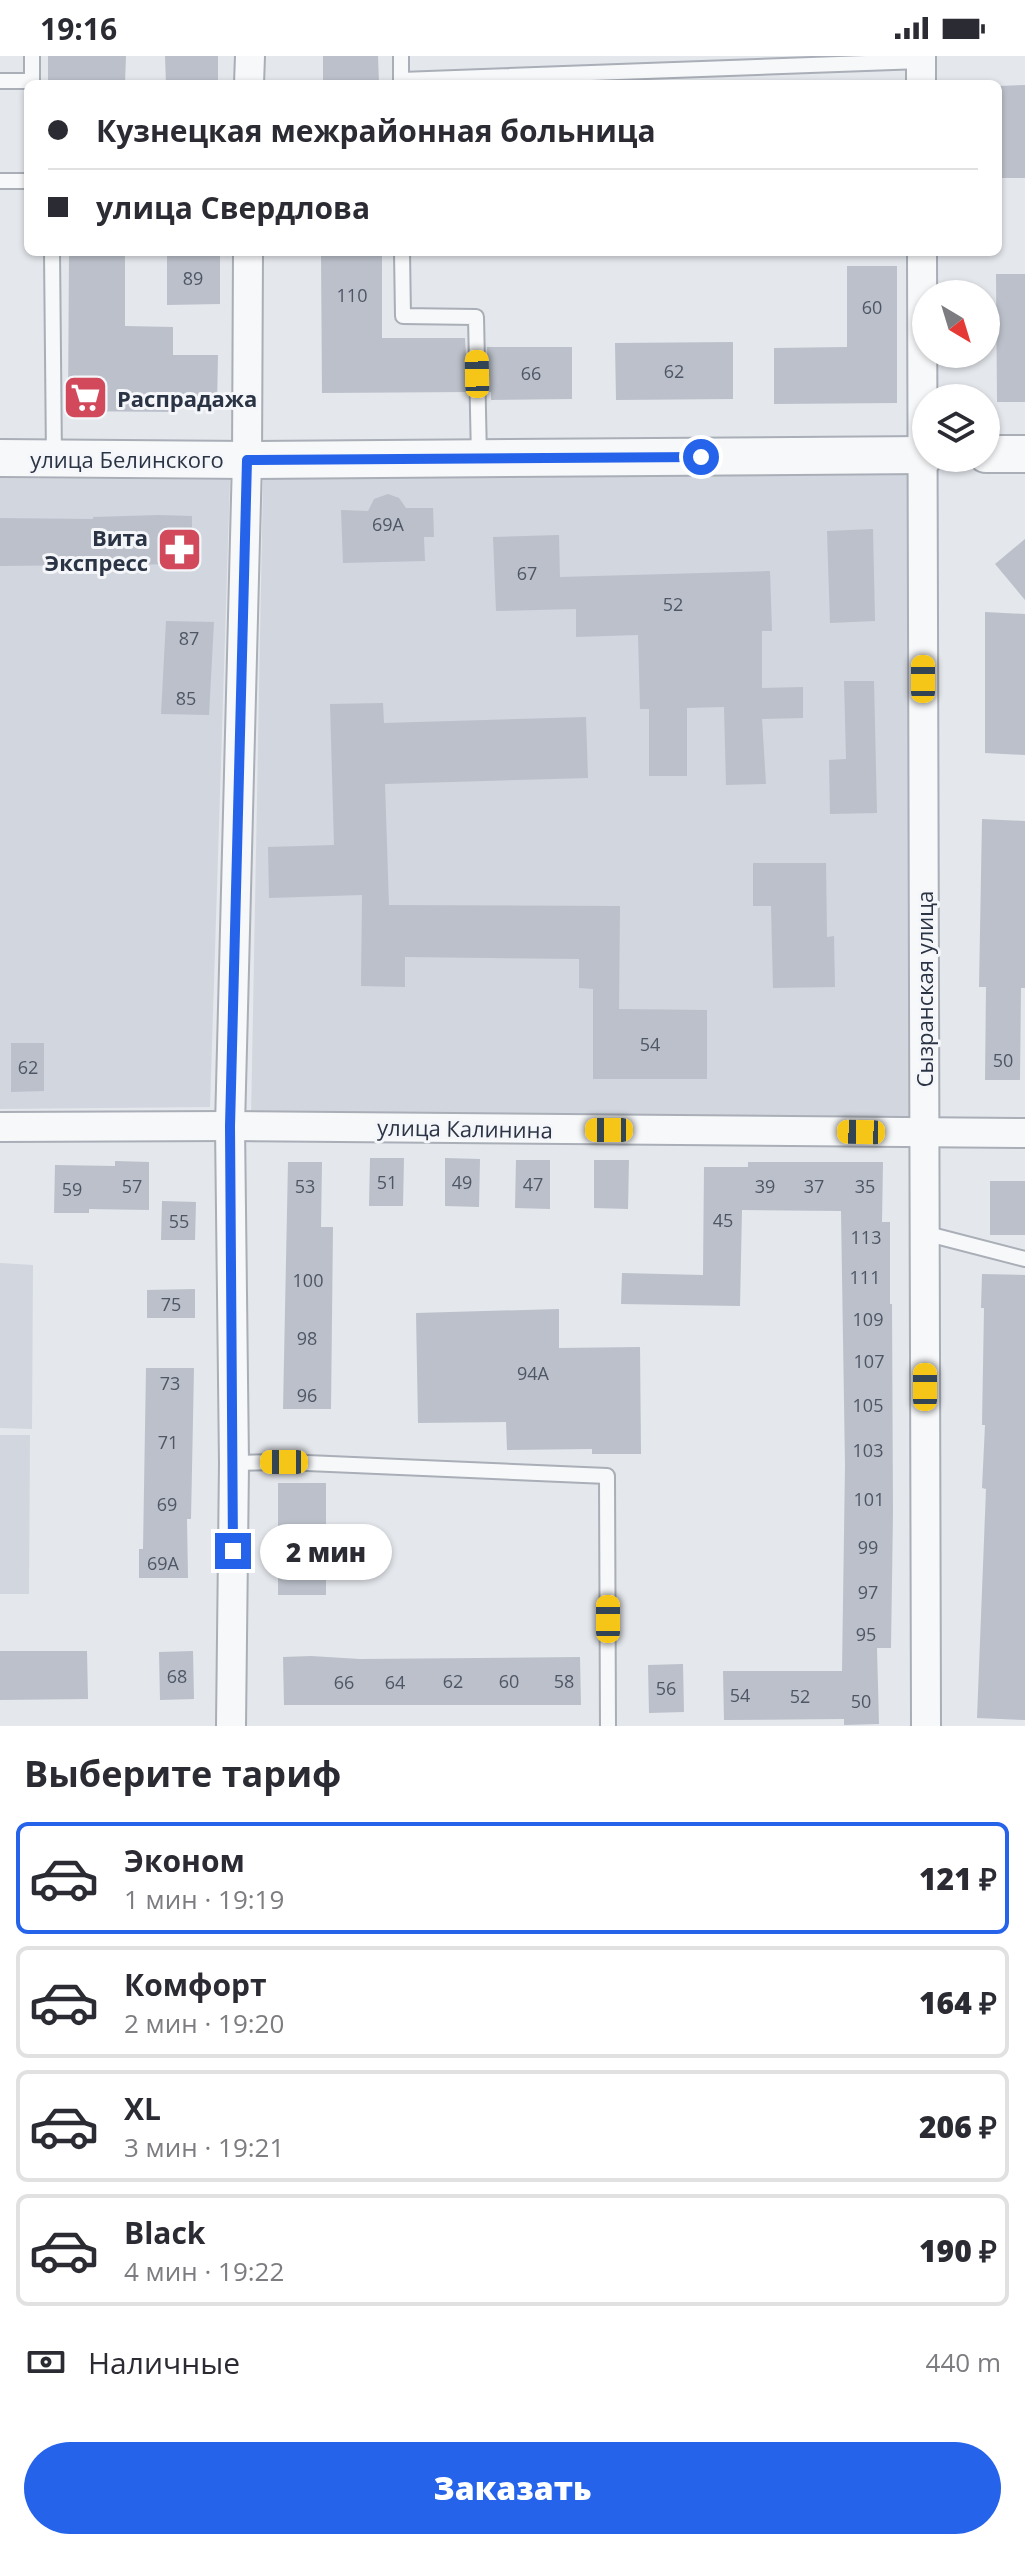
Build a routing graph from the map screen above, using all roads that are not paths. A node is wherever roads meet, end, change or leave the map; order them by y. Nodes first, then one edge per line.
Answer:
1 (32, 56) edge
2 (250, 56) edge
3 (401, 56) edge
4 (921, 67) edge
5 (32, 80) edge
6 (249, 80) edge
7 (401, 80) edge
8 (470, 80) edge
9 (0, 81) edge
10 (24, 82) edge
11 (0, 181) edge
12 (24, 181) edge
13 (52, 256) edge
14 (248, 256) edge
15 (402, 256) edge
16 (922, 256) edge
17 (923, 384) edge
18 (1000, 454) edge
19 (1025, 454) edge
20 (912, 455) edge
21 (0, 458) edge
22 (479, 458) junction
23 (54, 459) junction
24 (247, 460) junction
25 (924, 472) edge
26 (230, 1126) junction
27 (0, 1127) edge
28 (924, 1133) junction
29 (1025, 1133) edge
30 (924, 1233) junction
31 (1025, 1259) edge
32 (234, 1463) junction
33 (231, 1726) edge
34 (608, 1726) edge
35 (926, 1726) edge

1 - 5 lane
2 - 6 street
3 - 7 lane
4 - 8 lane
9 - 10 lane
11 - 12 lane
13 - 23 lane
14 - 24 street
15 - 22 lane
16 - 17 street, Сызранская улица
18 - 19 street
20 - 22 street, улица Белинского
21 - 23 street, улица Белинского
22 - 24 street, улица Белинского
23 - 24 street, улица Белинского
24 - 26 street
25 - 28 street, Сызранская улица
26 - 27 street, улица Калинина
26 - 28 street, улица Калинина
26 - 32 street
28 - 29 street, улица Калинина
28 - 30 street, Сызранская улица
30 - 31 lane
30 - 35 street, Сызранская улица
32 - 33 street
32 - 34 lane

